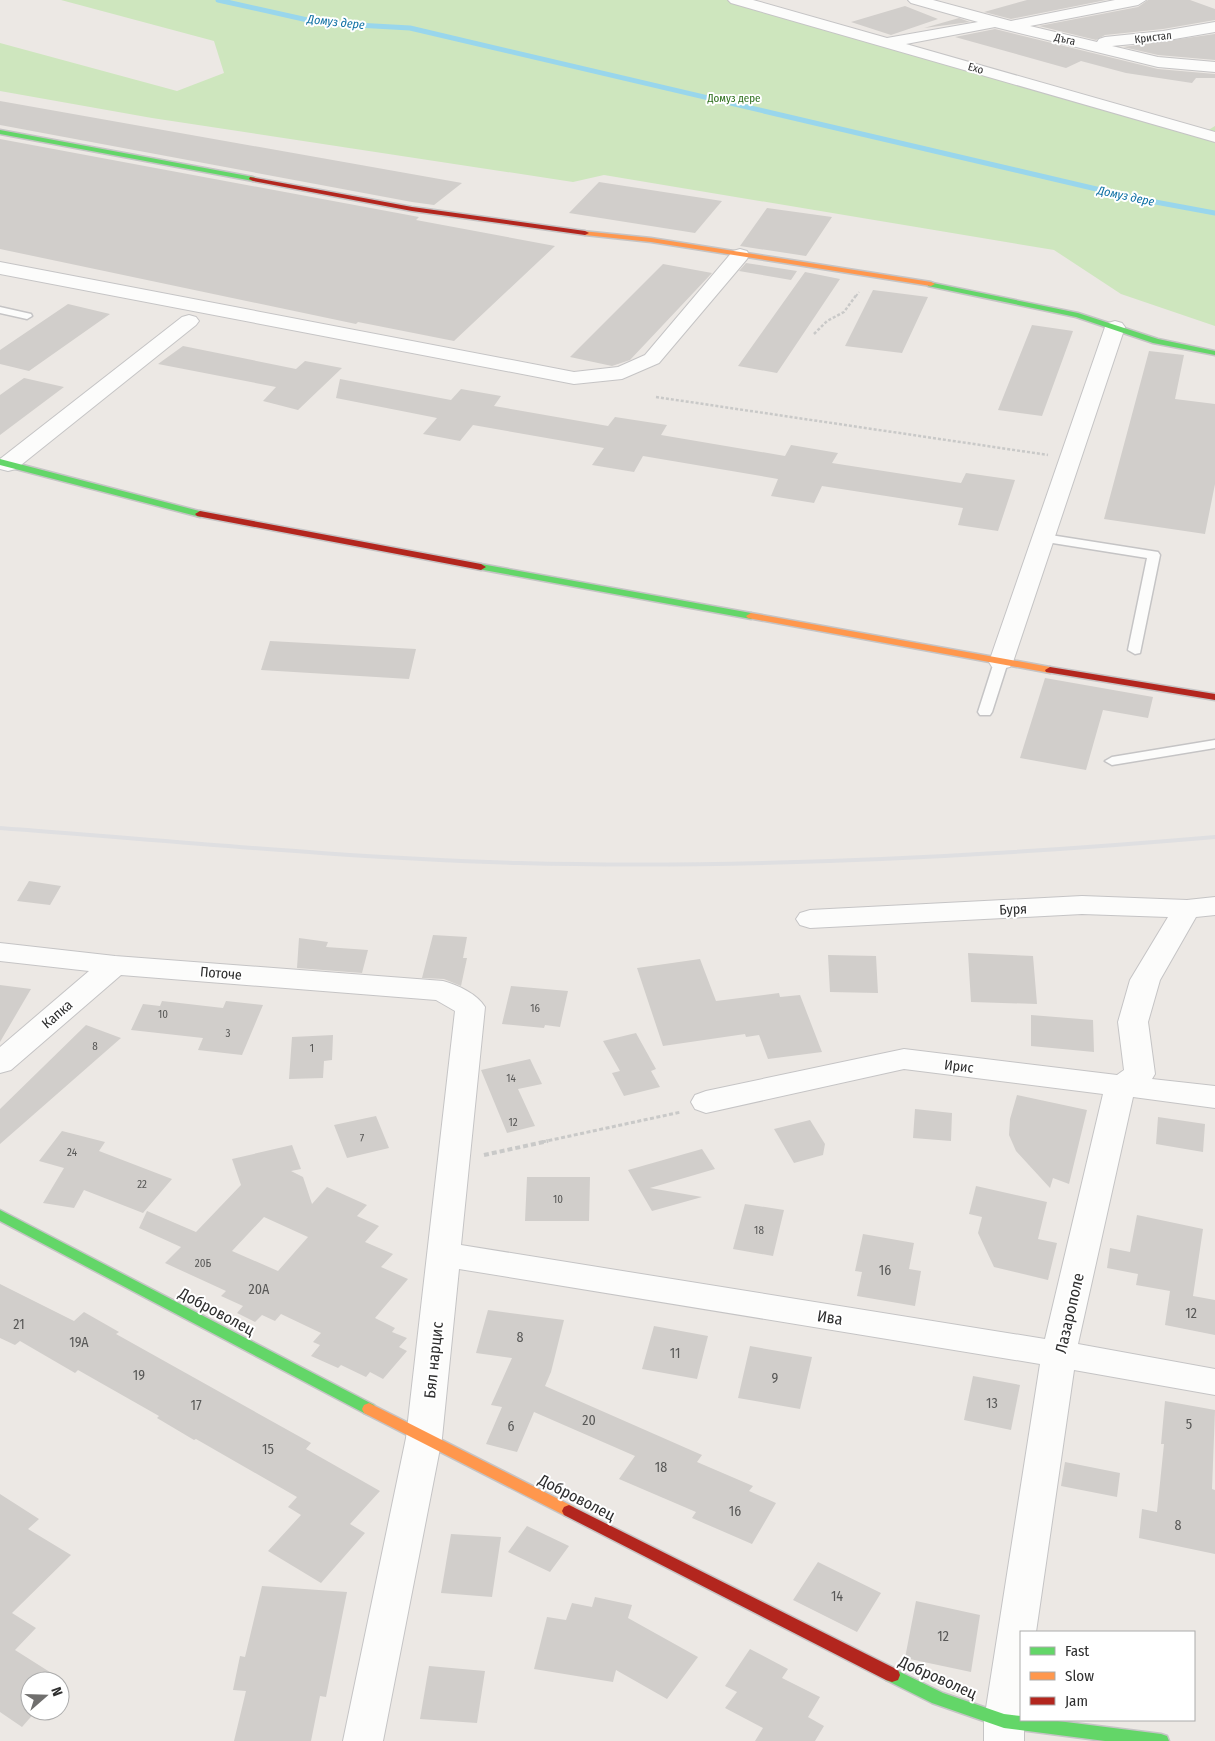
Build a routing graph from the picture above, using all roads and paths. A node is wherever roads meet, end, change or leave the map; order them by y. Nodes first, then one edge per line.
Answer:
1 (736, 0) edge
2 (916, 0) edge
3 (1138, 0) edge
4 (1003, 25) junction
5 (1215, 27) edge
6 (881, 43) junction
7 (1092, 46) junction
8 (1215, 67) edge
9 (0, 132) edge
10 (1215, 137) edge
11 (740, 255) junction
12 (0, 268) edge
13 (871, 275) junction
14 (0, 310) edge
15 (27, 316) dead end
16 (189, 321) dead end
17 (1115, 328) junction
18 (814, 334) dead end
19 (1215, 353) edge
20 (656, 397) dead end
21 (1071, 458) junction
22 (4, 463) edge
23 (1044, 538) junction
24 (1135, 650) dead end
25 (1001, 662) junction
26 (1215, 697) edge
27 (985, 712) dead end
28 (1215, 744) edge
29 (1112, 761) dead end
30 (1201, 907) edge
31 (810, 919) dead end
32 (0, 952) edge
33 (115, 964) junction
34 (442, 991) joint
35 (0, 1063) edge
36 (1120, 1087) junction
37 (1215, 1097) edge
38 (706, 1102) joint
39 (454, 1162) junction
40 (0, 1215) edge
41 (445, 1255) junction
42 (1059, 1354) junction
43 (1215, 1382) edge
44 (424, 1438) junction
45 (1004, 1731) edge
46 (363, 1741) edge
47 (1161, 1741) edge

1 - 6 street, Ехо
2 - 4 street, Дъга
3 - 4 street
4 - 6 street
4 - 7 street, Дъга
5 - 7 street, Кристал
6 - 10 street, Ехо
7 - 8 street, Дъга
9 - 11 street
11 - 12 street
11 - 13 street
13 - 17 street
13 - 18 path
14 - 15 lane
16 - 22 street
17 - 19 street
17 - 21 street
20 - 21 path
21 - 23 street
22 - 25 street
23 - 24 lane
23 - 25 street
25 - 26 street
25 - 27 lane
28 - 29 lane
30 - 31 street, Буря
30 - 36 street
32 - 33 street, Поточе
33 - 34 street, Поточе
33 - 35 street, Капка
34 - 39 street, Бял нарцис
36 - 37 street, Ирис
36 - 38 street, Ирис
36 - 42 street, Лазарополе
38 - 39 path
39 - 41 street, Бял нарцис
40 - 44 street, Доброволец
41 - 42 street, Ива
41 - 44 street, Бял нарцис
42 - 43 street, Ива
42 - 45 street, Лазарополе
44 - 45 street, Доброволец
44 - 46 street, Бял нарцис
45 - 47 street, Доброволец

